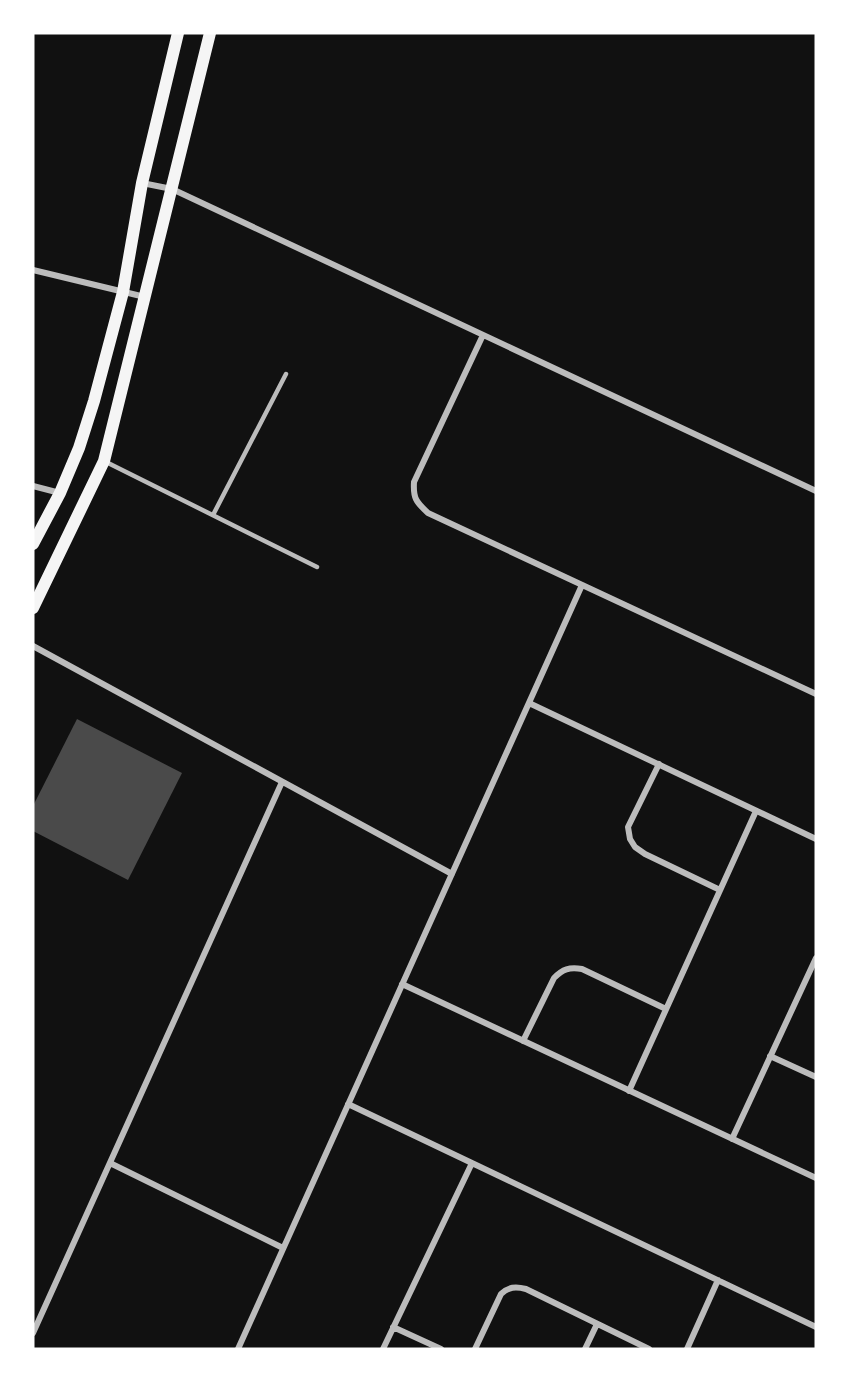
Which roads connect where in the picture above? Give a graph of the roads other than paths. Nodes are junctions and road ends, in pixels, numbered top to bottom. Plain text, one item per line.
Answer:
1 (178, 33) edge
2 (210, 33) edge
3 (142, 183) junction
4 (172, 189) junction
5 (33, 270) edge
6 (123, 292) junction
7 (145, 297) junction
8 (483, 335) junction
9 (286, 374) dead end
10 (104, 461) junction
11 (33, 486) edge
12 (816, 491) edge
13 (60, 493) junction
14 (213, 514) junction
15 (33, 544) edge
16 (317, 567) dead end
17 (582, 585) junction
18 (33, 608) edge
19 (33, 646) edge
20 (816, 694) edge
21 (529, 703) junction
22 (659, 764) junction
23 (282, 782) junction
24 (756, 811) junction
25 (816, 839) edge
26 (452, 874) junction
27 (720, 890) junction
28 (816, 958) edge
29 (402, 984) junction
30 (666, 1009) junction
31 (523, 1041) junction
32 (770, 1056) junction
33 (816, 1077) edge
34 (629, 1091) junction
35 (348, 1104) junction
36 (732, 1139) junction
37 (110, 1163) junction
38 (472, 1163) junction
39 (816, 1178) edge
40 (283, 1248) junction
41 (718, 1280) junction
42 (597, 1324) junction
43 (816, 1326) edge
44 (393, 1328) junction
45 (33, 1332) edge
46 (238, 1349) edge
47 (383, 1349) edge
48 (441, 1349) edge
49 (475, 1349) edge
50 (585, 1349) edge
51 (649, 1349) edge
52 (687, 1349) edge

1 - 3 main road
2 - 4 main road
3 - 4 street
3 - 6 main road
4 - 7 main road
4 - 8 street
5 - 6 street
6 - 7 street
6 - 13 main road
7 - 10 main road
8 - 12 street
8 - 17 street
9 - 14 lane
10 - 14 lane
10 - 18 main road
11 - 13 street
13 - 15 main road
14 - 16 lane
17 - 20 street
17 - 21 street
19 - 23 street
21 - 22 street
21 - 26 street
22 - 24 street
22 - 27 street
23 - 26 street
23 - 37 street
24 - 25 street
24 - 27 street
26 - 29 street
27 - 30 street
28 - 32 street
29 - 31 street
29 - 35 street
30 - 31 street
30 - 34 street
31 - 34 street
32 - 33 street
32 - 36 street
34 - 36 street
35 - 38 street
35 - 40 street
36 - 39 street
37 - 40 street
37 - 45 street
38 - 41 street
38 - 44 street
40 - 46 street
41 - 43 street
41 - 52 street
42 - 49 street
42 - 50 street
42 - 51 street
44 - 47 street
44 - 48 street

